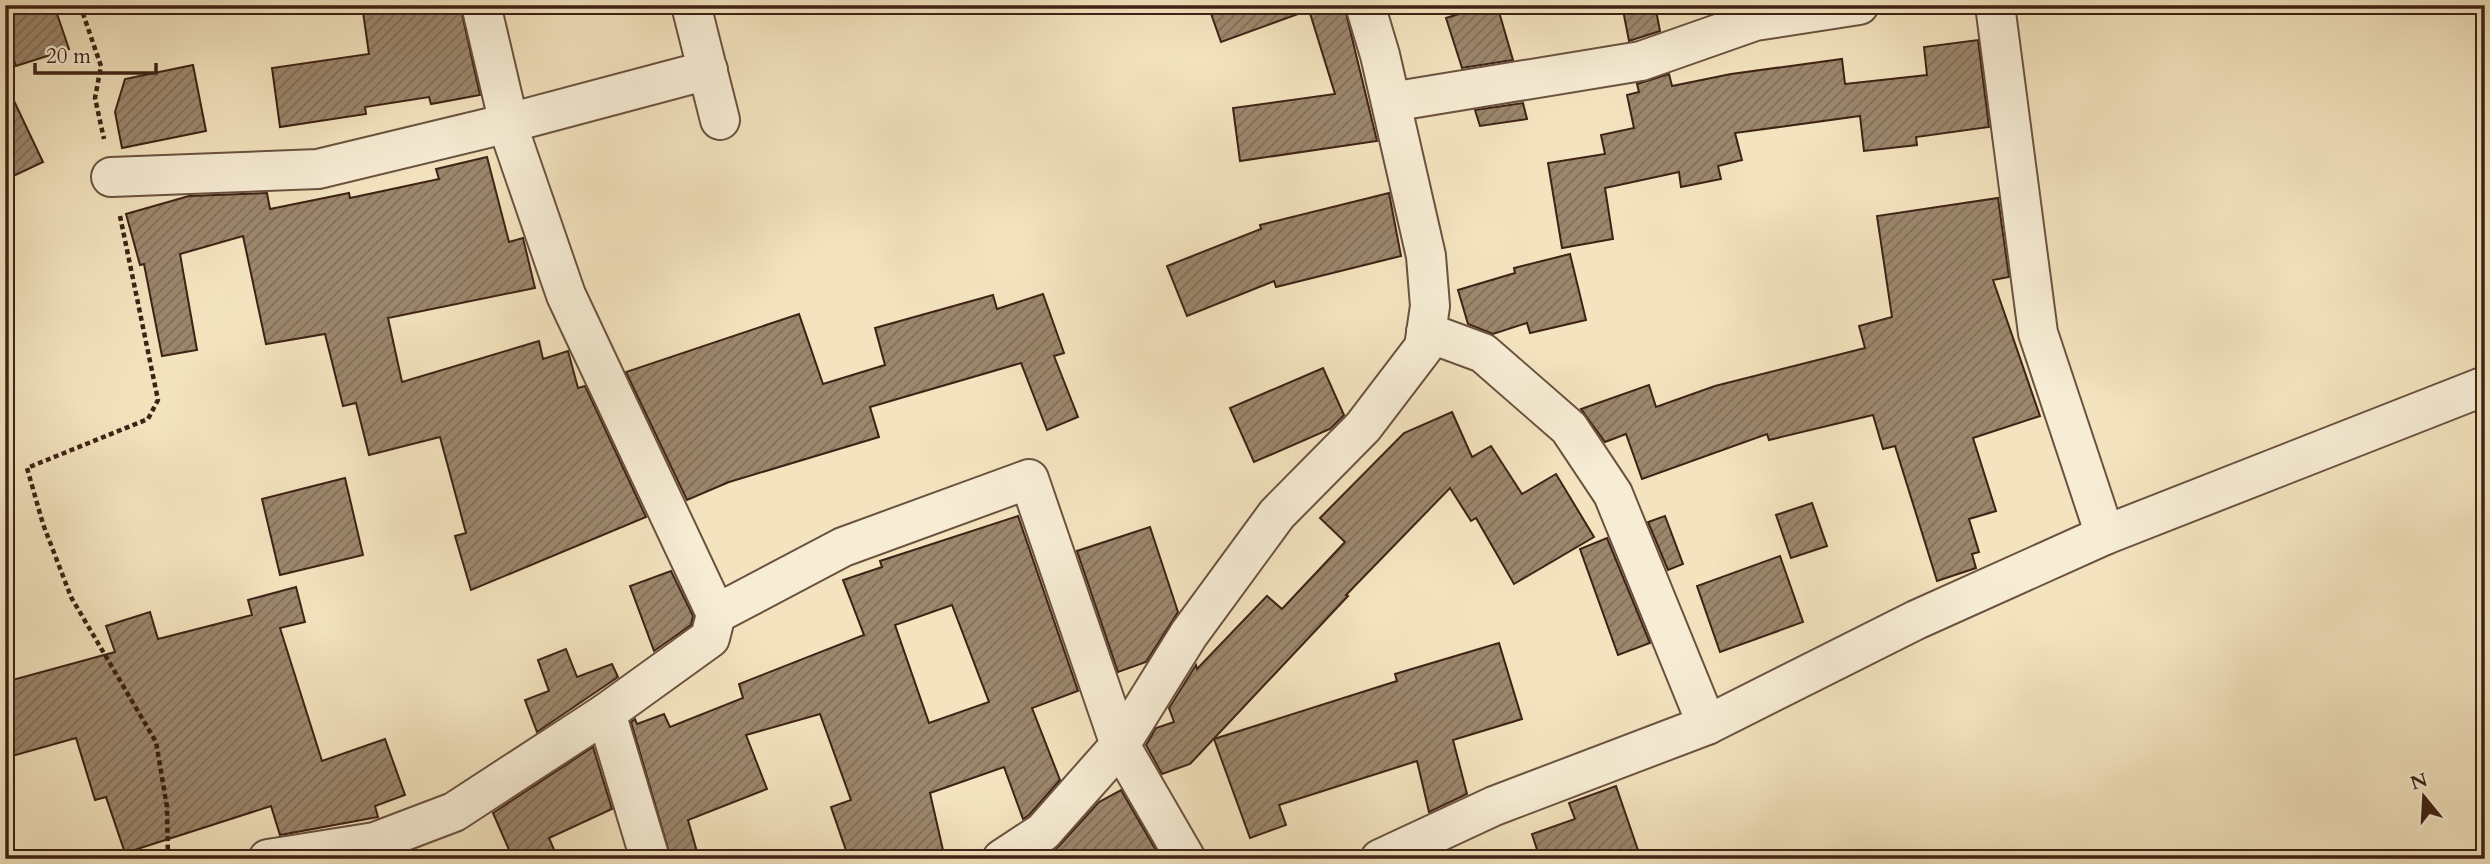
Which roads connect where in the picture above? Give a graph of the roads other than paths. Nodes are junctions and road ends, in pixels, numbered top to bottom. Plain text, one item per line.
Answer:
1 (481, 5) edge
2 (691, 5) edge
3 (1365, 5) edge
4 (1859, 5) edge
5 (1996, 5) edge
6 (708, 70) junction
7 (1391, 102) junction
8 (720, 120) dead end
9 (509, 124) junction
10 (111, 177) road end
11 (1426, 332) junction
12 (2485, 386) edge
13 (2105, 535) junction
14 (716, 614) junction
15 (606, 713) junction
16 (1707, 725) junction
17 (1120, 746) junction
18 (268, 859) edge
19 (650, 859) edge
20 (1002, 859) edge
21 (1186, 859) edge
22 (1380, 859) edge

1 - 9 street
2 - 6 street
3 - 7 street
4 - 7 street
5 - 13 street
6 - 8 street
6 - 9 street
7 - 11 street
9 - 10 street
9 - 14 street
11 - 16 street
11 - 17 street
12 - 13 street
13 - 16 street
14 - 15 street
14 - 17 street
15 - 18 street
15 - 19 street
16 - 22 street
17 - 20 street
17 - 21 street

